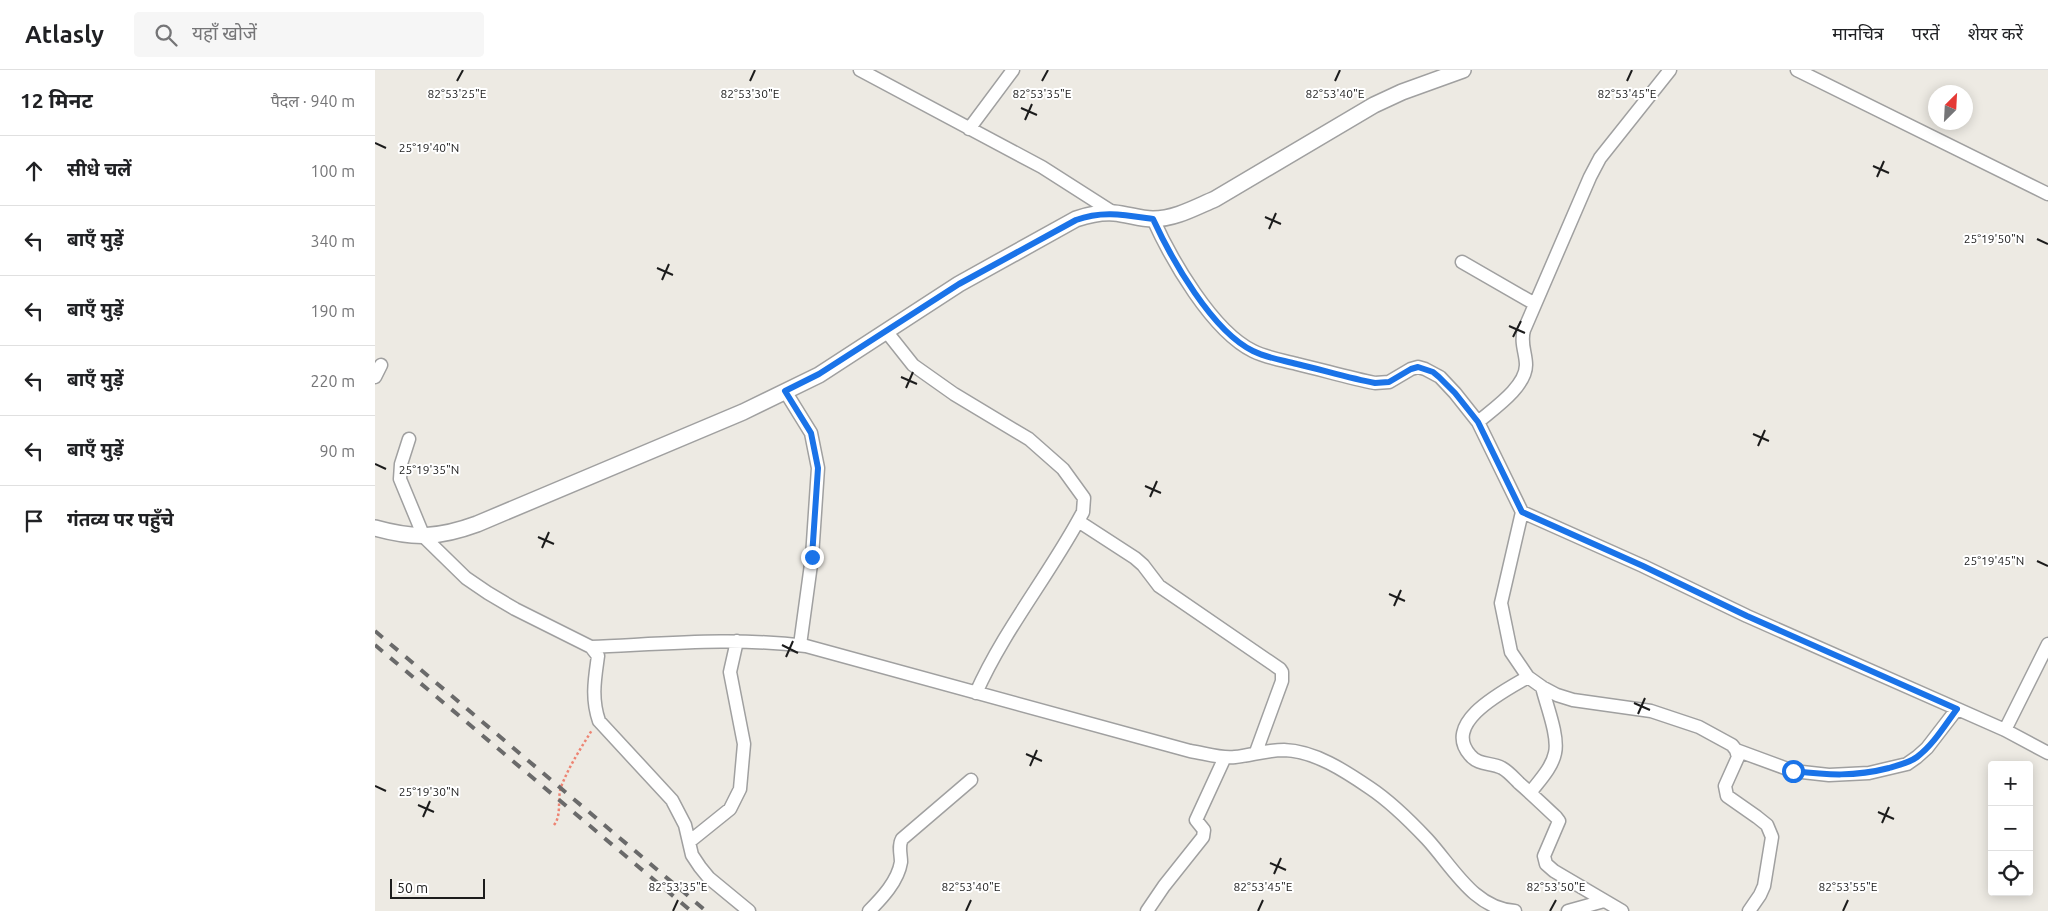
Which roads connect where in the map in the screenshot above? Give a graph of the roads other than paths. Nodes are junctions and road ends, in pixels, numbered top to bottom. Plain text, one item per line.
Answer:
1 (859, 70) edge
2 (1013, 70) edge
3 (1463, 70) edge
4 (1670, 70) edge
5 (1797, 70) edge
6 (969, 129) junction
7 (2048, 194) edge
8 (1114, 213) junction
9 (1153, 219) junction
10 (1462, 262) dead end
11 (1535, 304) junction
12 (886, 332) junction
13 (381, 365) dead end
14 (375, 377) edge
15 (785, 391) junction
16 (1478, 422) junction
17 (409, 439) dead end
18 (1522, 512) junction
19 (1078, 521) junction
20 (375, 528) edge
21 (424, 537) junction
22 (737, 641) junction
23 (2048, 644) edge
24 (800, 645) junction
25 (591, 647) junction
26 (1528, 677) junction
27 (1541, 687) junction
28 (976, 693) junction
29 (1957, 709) junction
30 (2005, 730) junction
31 (1736, 750) junction
32 (1256, 752) junction
33 (2048, 753) edge
34 (1225, 757) junction
35 (971, 780) dead end
36 (1530, 793) junction
37 (689, 842) junction
38 (1604, 901) junction
39 (749, 911) edge
40 (869, 911) edge
41 (1147, 911) edge
42 (1515, 911) edge
43 (1568, 911) edge
44 (1622, 911) edge
45 (1749, 911) edge

1 - 6 street
2 - 6 street
3 - 9 street
4 - 11 street
5 - 7 street
6 - 8 street
8 - 9 street
8 - 12 street
9 - 16 street
10 - 11 street
11 - 16 street
12 - 15 street
12 - 19 street
13 - 14 street
15 - 21 street
15 - 24 street
16 - 18 street
17 - 21 street
18 - 26 street
18 - 29 street
19 - 28 street
19 - 32 street
20 - 21 street
21 - 25 street
22 - 24 street
22 - 25 street
22 - 37 street
23 - 30 street
24 - 28 street
25 - 37 street
26 - 27 street
26 - 36 street
27 - 31 street
27 - 36 street
28 - 34 street
29 - 30 street
29 - 31 street
30 - 33 street
31 - 45 street
32 - 34 street
32 - 42 street
34 - 41 street
35 - 40 street
36 - 38 street
37 - 39 street
38 - 43 street
38 - 44 street

